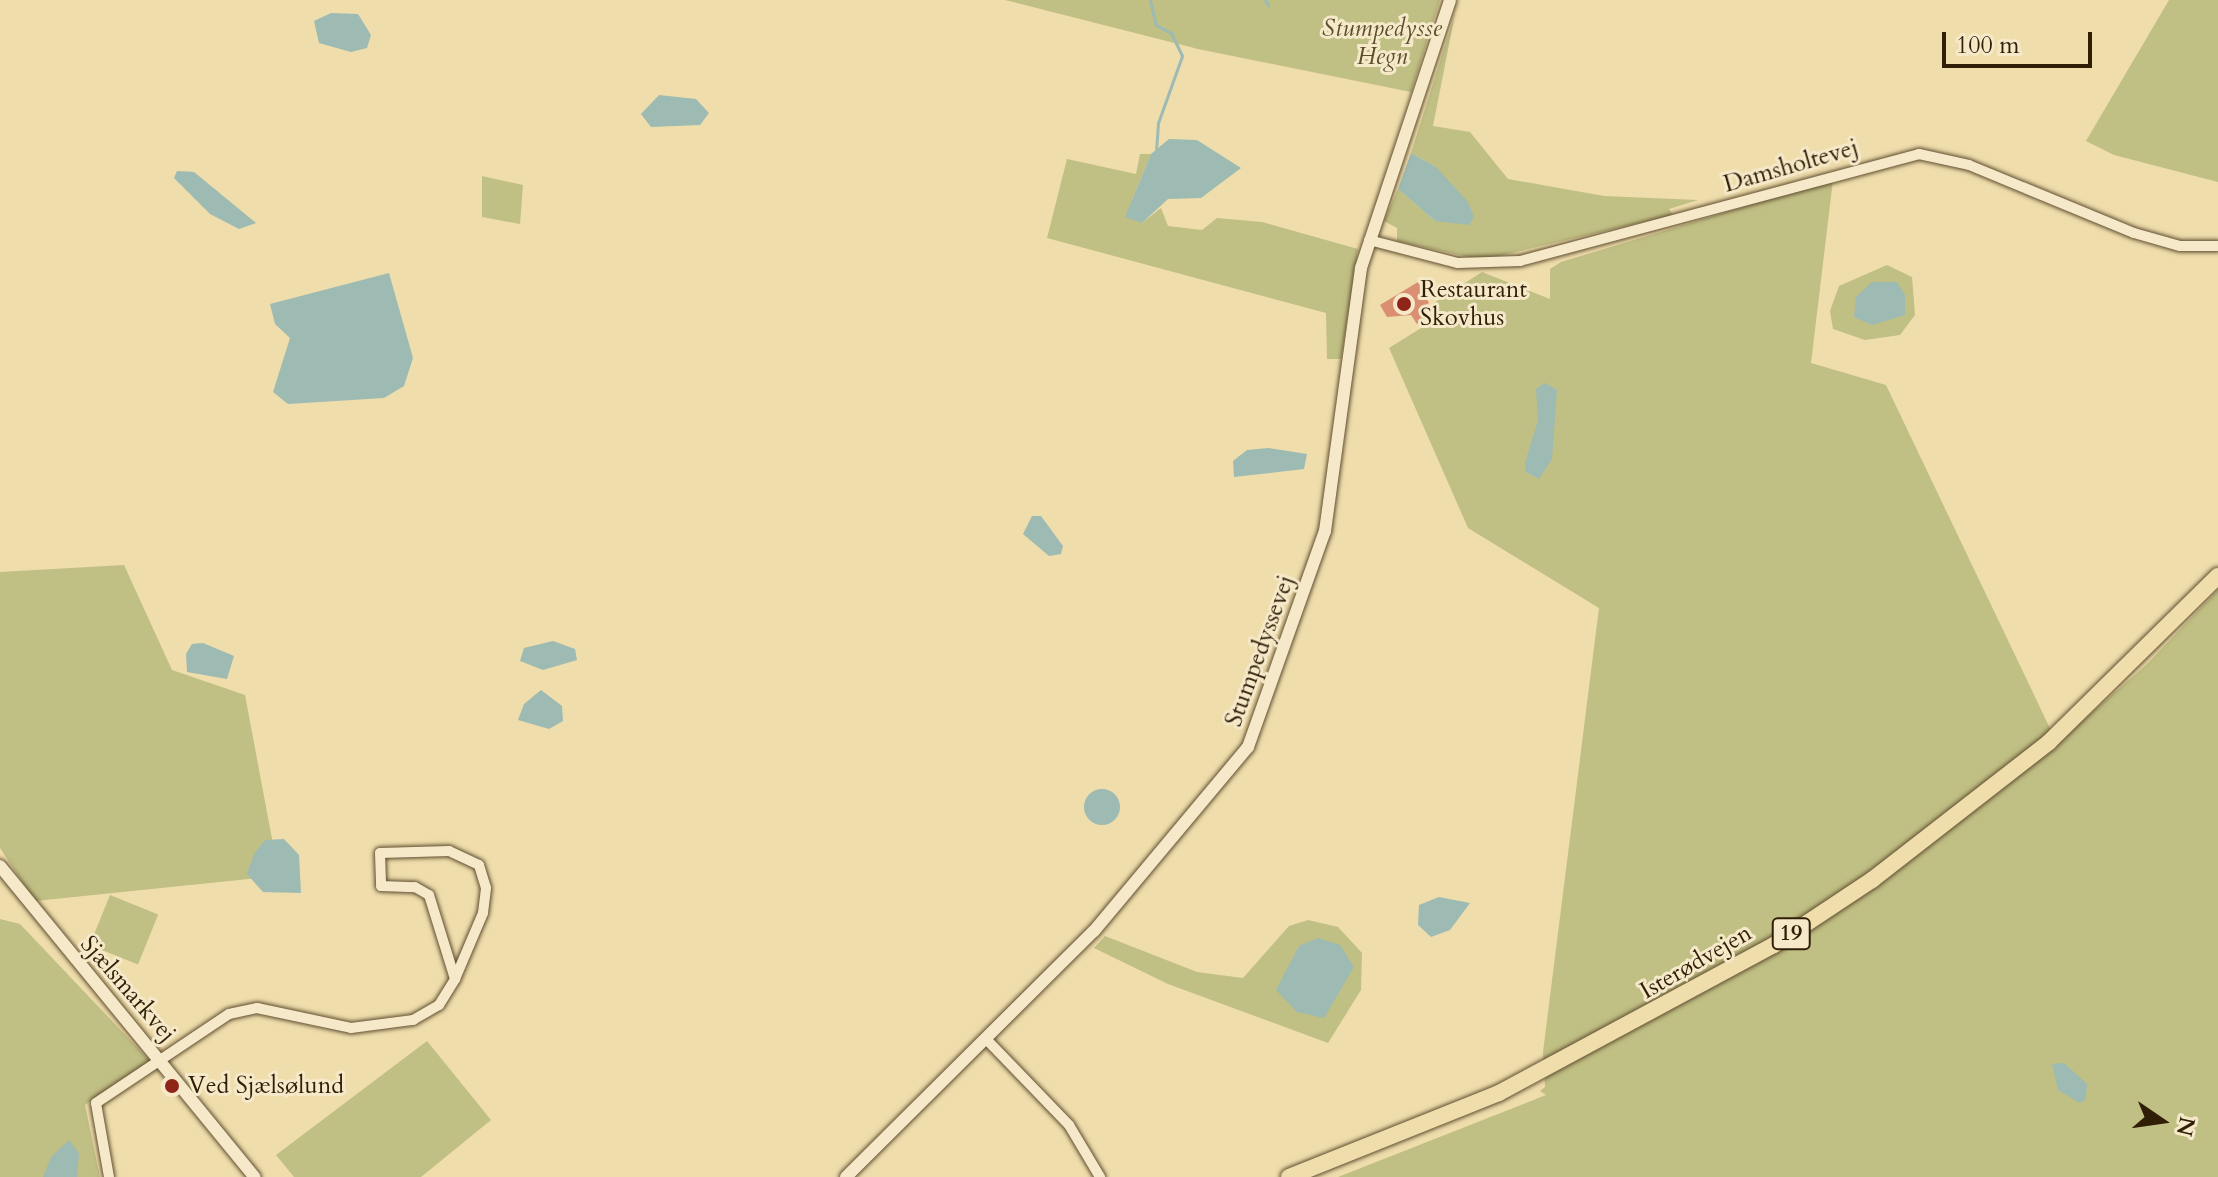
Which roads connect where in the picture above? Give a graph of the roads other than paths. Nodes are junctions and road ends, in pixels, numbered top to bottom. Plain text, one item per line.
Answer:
1 (1450, 0) edge
2 (1369, 240) junction
3 (2218, 246) edge
4 (2218, 576) edge
5 (0, 866) edge
6 (455, 979) junction
7 (988, 1041) junction
8 (160, 1060) junction
9 (109, 1177) edge
10 (255, 1177) edge
11 (846, 1177) edge
12 (1100, 1177) edge
13 (1289, 1177) edge

1 - 2 street, Stumpedyssevej
2 - 3 street, Damsholtevej
2 - 7 street, Stumpedyssevej
4 - 13 highway, Isterødvejen / 19
5 - 8 street, Sjælsmarkvej
6 - 6 street
6 - 8 street
7 - 11 street, Stumpedyssevej
7 - 12 street
8 - 9 street
8 - 10 street, Sjælsmarkvej

